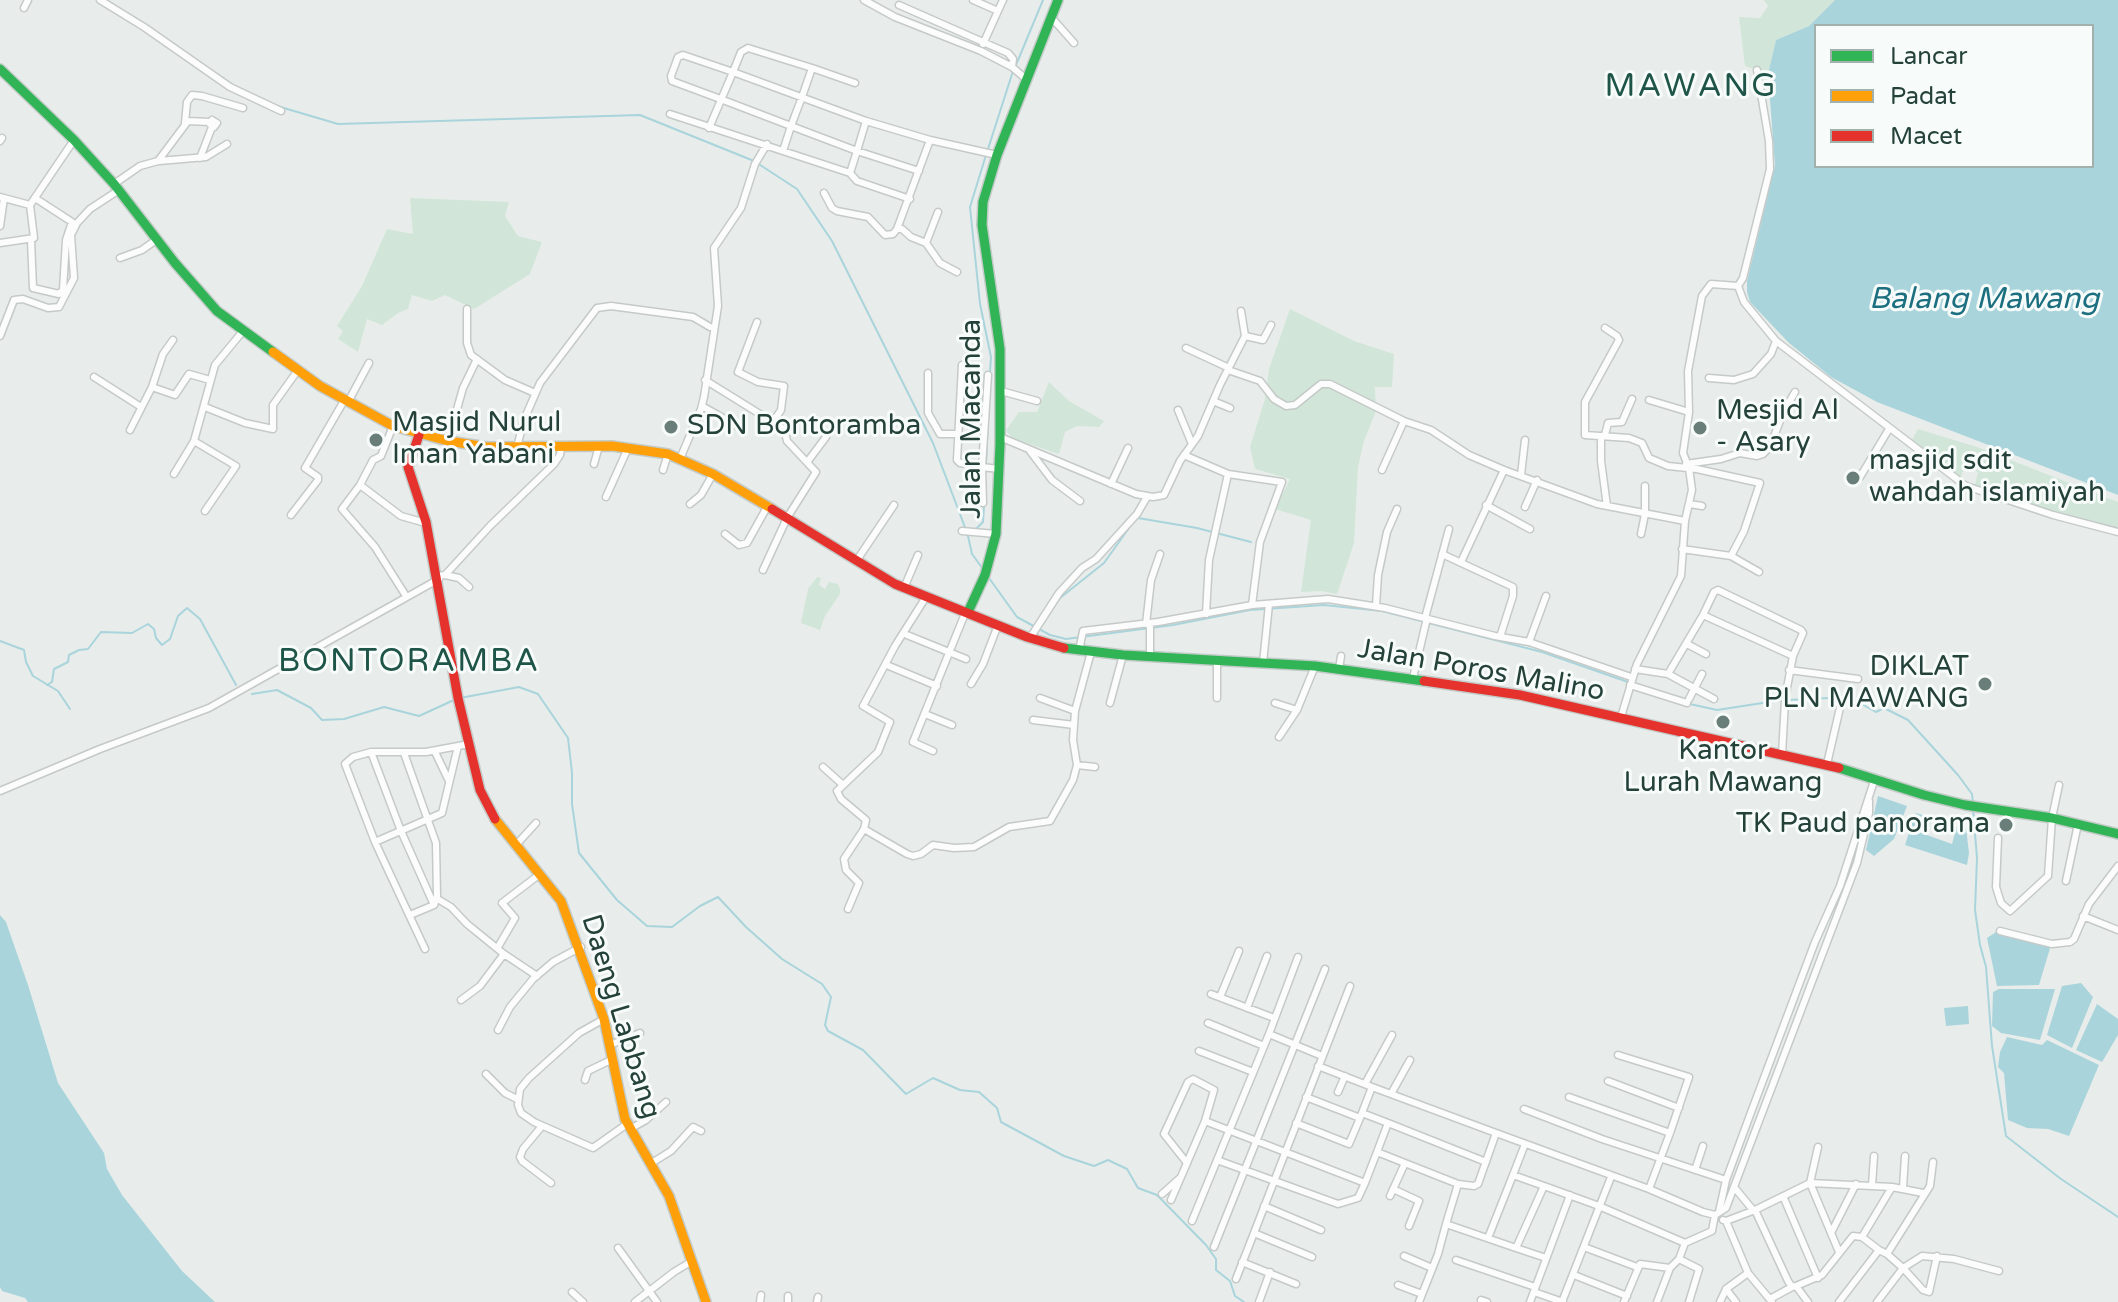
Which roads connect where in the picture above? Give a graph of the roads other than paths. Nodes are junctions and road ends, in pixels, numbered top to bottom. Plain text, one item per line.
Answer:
1 (28, 0) edge
2 (100, 0) edge
3 (864, 0) edge
4 (973, 0) edge
5 (1003, 0) edge
6 (1058, 0) edge
7 (900, 3) edge
8 (24, 8) dead end
9 (998, 11) junction
10 (895, 17) junction
11 (1051, 17) junction
12 (984, 42) junction
13 (1074, 43) dead end
14 (981, 51) junction
15 (812, 68) junction
16 (0, 69) edge
17 (1757, 70) dead end
18 (733, 72) junction
19 (1020, 74) junction
20 (855, 83) dead end
21 (802, 97) junction
22 (723, 100) junction
23 (221, 102) junction
24 (243, 108) dead end
25 (281, 111) dead end
26 (670, 114) dead end
27 (866, 121) junction
28 (185, 123) junction
29 (212, 123) junction
30 (791, 126) junction
31 (709, 128) junction
32 (74, 140) junction
33 (930, 140) junction
34 (227, 144) dead end
35 (767, 144) junction
36 (783, 151) junction
37 (857, 151) junction
38 (992, 153) junction
39 (200, 158) junction
40 (158, 161) junction
41 (919, 171) junction
42 (850, 173) junction
43 (116, 187) junction
44 (824, 193) dead end
45 (2, 198) edge
46 (910, 199) junction
47 (32, 201) junction
48 (938, 212) dead end
49 (0, 226) edge
50 (897, 229) junction
51 (31, 240) junction
52 (156, 240) junction
53 (0, 243) edge
54 (926, 243) junction
55 (120, 258) dead end
56 (957, 272) dead end
57 (1738, 286) junction
58 (467, 309) dead end
59 (1241, 311) dead end
60 (757, 322) dead end
61 (1271, 325) dead end
62 (710, 327) dead end
63 (1605, 328) dead end
64 (243, 331) junction
65 (0, 336) edge
66 (1245, 336) junction
67 (173, 340) dead end
68 (1776, 341) junction
69 (1186, 348) dead end
70 (477, 359) junction
71 (369, 363) dead end
72 (962, 365) dead end
73 (1228, 369) junction
74 (298, 370) junction
75 (928, 373) dead end
76 (988, 375) dead end
77 (94, 377) dead end
78 (1709, 378) dead end
79 (210, 380) junction
80 (705, 380) junction
81 (152, 387) junction
82 (1001, 391) junction
83 (1795, 392) dead end
84 (535, 393) junction
85 (1632, 399) dead end
86 (1649, 400) dead end
87 (346, 401) junction
88 (1037, 401) dead end
89 (1213, 401) junction
90 (702, 406) junction
91 (141, 407) junction
92 (205, 407) junction
93 (1230, 408) dead end
94 (1178, 410) dead end
95 (1689, 412) junction
96 (1404, 421) junction
97 (773, 422) junction
98 (393, 426) junction
99 (742, 429) dead end
100 (1889, 429) junction
101 (130, 430) dead end
102 (957, 434) junction
103 (419, 435) junction
104 (1603, 436) junction
105 (826, 437) dead end
106 (1000, 437) junction
107 (1525, 440) dead end
108 (194, 441) junction
109 (448, 441) junction
110 (1192, 444) junction
111 (599, 446) junction
112 (517, 447) junction
113 (561, 447) junction
114 (628, 448) junction
115 (1128, 448) dead end
116 (1030, 451) junction
117 (668, 454) junction
118 (1184, 455) junction
119 (680, 459) junction
120 (808, 461) junction
121 (594, 464) dead end
122 (1688, 466) junction
123 (982, 467) junction
124 (999, 469) junction
125 (663, 470) dead end
126 (1382, 470) dead end
127 (1504, 470) junction
128 (174, 474) dead end
129 (713, 474) junction
130 (1228, 474) junction
131 (1521, 475) junction
132 (1860, 477) dead end
133 (1537, 480) junction
134 (1111, 484) junction
135 (360, 485) junction
136 (1645, 486) dead end
137 (606, 497) dead end
138 (1147, 497) junction
139 (1080, 501) dead end
140 (983, 503) dead end
141 (690, 504) dead end
142 (1690, 504) junction
143 (894, 505) dead end
144 (1486, 505) junction
145 (1607, 506) junction
146 (1702, 506) dead end
147 (767, 507) junction
148 (1525, 507) dead end
149 (1397, 509) dead end
150 (205, 511) dead end
151 (1645, 514) junction
152 (291, 515) dead end
153 (787, 518) junction
154 (1685, 521) junction
155 (422, 522) junction
156 (1449, 529) dead end
157 (1530, 529) dead end
158 (963, 531) dead end
159 (2118, 532) edge
160 (725, 534) dead end
161 (996, 534) junction
162 (1641, 534) dead end
163 (1682, 549) junction
164 (1160, 554) dead end
165 (1442, 554) junction
166 (918, 555) dead end
167 (1731, 556) junction
168 (857, 560) junction
169 (1461, 562) junction
170 (763, 570) dead end
171 (1759, 572) dead end
172 (441, 576) junction
173 (469, 587) dead end
174 (904, 588) junction
175 (406, 596) junction
176 (1546, 596) dead end
177 (926, 597) junction
178 (1252, 605) junction
179 (1376, 606) junction
180 (1269, 609) junction
181 (967, 612) junction
182 (1206, 614) junction
183 (1703, 615) junction
184 (1426, 618) junction
185 (1148, 624) junction
186 (998, 625) junction
187 (1034, 632) junction
188 (907, 635) dead end
189 (1500, 637) junction
190 (1529, 642) junction
191 (1687, 644) junction
192 (1081, 646) junction
193 (950, 652) junction
194 (1091, 652) junction
195 (1706, 654) dead end
196 (1123, 655) junction
197 (1341, 656) dead end
198 (1793, 656) junction
199 (1150, 657) junction
200 (966, 659) dead end
201 (1217, 660) junction
202 (1263, 663) junction
203 (889, 666) dead end
204 (1315, 666) junction
205 (1339, 669) junction
206 (1635, 669) junction
207 (1789, 670) junction
208 (1668, 674) junction
209 (1702, 674) dead end
210 (1413, 678) junction
211 (1858, 679) dead end
212 (1631, 682) junction
213 (971, 684) dead end
214 (937, 686) junction
215 (1694, 689) junction
216 (1040, 698) dead end
217 (1217, 698) dead end
218 (1714, 699) dead end
219 (1842, 699) dead end
220 (1110, 703) dead end
221 (1275, 703) dead end
222 (1297, 710) junction
223 (1075, 711) junction
224 (925, 714) junction
225 (1621, 717) junction
226 (1033, 720) dead end
227 (952, 725) dead end
228 (1074, 725) junction
229 (1279, 737) dead end
230 (464, 745) junction
231 (933, 751) dead end
232 (371, 752) junction
233 (435, 752) junction
234 (404, 753) junction
235 (1782, 755) junction
236 (1827, 764) junction
237 (1077, 765) junction
238 (823, 767) dead end
239 (1095, 767) dead end
240 (1875, 778) junction
241 (449, 781) junction
242 (842, 784) junction
243 (2059, 785) dead end
244 (0, 791) edge
245 (1869, 801) junction
246 (2052, 818) junction
247 (430, 819) junction
248 (536, 823) dead end
249 (2078, 824) junction
250 (864, 829) junction
251 (2116, 830) edge
252 (401, 831) junction
253 (1998, 838) dead end
254 (375, 842) junction
255 (516, 845) junction
256 (2118, 866) edge
257 (540, 874) junction
258 (2066, 881) dead end
259 (435, 902) junction
260 (848, 909) dead end
261 (410, 915) junction
262 (2083, 916) junction
263 (2118, 930) edge
264 (2000, 931) dead end
265 (498, 947) junction
266 (581, 947) junction
267 (425, 949) dead end
268 (1239, 951) dead end
269 (504, 954) junction
270 (1267, 956) dead end
271 (1298, 957) dead end
272 (1325, 969) dead end
273 (537, 976) junction
274 (1350, 986) dead end
275 (1211, 994) dead end
276 (1220, 997) junction
277 (461, 1000) dead end
278 (1247, 1008) junction
279 (1274, 1018) junction
280 (604, 1019) junction
281 (1208, 1023) dead end
282 (498, 1030) dead end
283 (640, 1033) dead end
284 (1269, 1034) junction
285 (1392, 1035) dead end
286 (610, 1045) junction
287 (1295, 1045) junction
288 (1264, 1046) junction
289 (1199, 1051) dead end
290 (1618, 1055) dead end
291 (1322, 1056) junction
292 (613, 1059) junction
293 (1410, 1060) dead end
294 (1318, 1066) junction
295 (1253, 1072) junction
296 (486, 1074) dead end
297 (1345, 1076) junction
298 (585, 1080) dead end
299 (1608, 1081) dead end
300 (1369, 1086) junction
301 (1338, 1092) dead end
302 (1391, 1094) junction
303 (1306, 1097) junction
304 (1569, 1097) dead end
305 (517, 1099) junction
306 (666, 1102) dead end
307 (1679, 1108) junction
308 (1524, 1109) dead end
309 (1361, 1116) junction
310 (1205, 1121) junction
311 (1296, 1123) junction
312 (1388, 1123) junction
313 (542, 1126) junction
314 (629, 1127) junction
315 (1230, 1129) junction
316 (701, 1131) dead end
317 (1496, 1133) junction
318 (1670, 1133) junction
319 (1257, 1140) junction
320 (1525, 1144) junction
321 (1703, 1146) dead end
322 (1818, 1147) dead end
323 (1285, 1151) junction
324 (1377, 1152) junction
325 (1874, 1156) dead end
326 (1905, 1156) dead end
327 (1660, 1159) junction
328 (1217, 1160) junction
329 (1486, 1162) junction
330 (1933, 1162) dead end
331 (1187, 1163) junction
332 (1405, 1163) junction
333 (650, 1164) junction
334 (1245, 1168) junction
335 (1695, 1170) junction
336 (1513, 1175) junction
337 (1182, 1177) junction
338 (1611, 1177) junction
339 (1274, 1180) junction
340 (1726, 1180) junction
341 (551, 1183) dead end
342 (1365, 1183) junction
343 (1810, 1183) junction
344 (1458, 1184) junction
345 (1856, 1184) junction
346 (1544, 1186) junction
347 (1872, 1186) junction
348 (1734, 1187) junction
349 (1892, 1187) junction
350 (1903, 1188) junction
351 (1649, 1189) junction
352 (1923, 1193) junction
353 (1162, 1194) dead end
354 (1570, 1195) junction
355 (1783, 1196) junction
356 (1171, 1200) dead end
357 (1264, 1206) junction
358 (1599, 1206) junction
359 (1754, 1210) junction
360 (1717, 1216) junction
361 (1192, 1221) dead end
362 (1726, 1221) junction
363 (1446, 1224) junction
364 (1409, 1226) dead end
365 (1321, 1230) dead end
366 (1832, 1231) junction
367 (1254, 1233) junction
368 (1862, 1237) junction
369 (1488, 1238) junction
370 (1685, 1243) junction
371 (1214, 1247) dead end
372 (1584, 1247) junction
373 (618, 1248) dead end
374 (1516, 1248) junction
375 (1879, 1250) junction
376 (1839, 1252) junction
377 (1887, 1254) junction
378 (1404, 1256) dead end
379 (1937, 1256) junction
380 (1312, 1257) dead end
381 (1546, 1258) junction
382 (1679, 1259) junction
383 (1456, 1260) dead end
384 (692, 1261) junction
385 (1242, 1262) junction
386 (1637, 1267) junction
387 (1432, 1268) junction
388 (1670, 1268) junction
389 (1903, 1268) junction
390 (1999, 1271) dead end
391 (1270, 1272) junction
392 (1748, 1273) junction
393 (1574, 1275) junction
394 (1818, 1278) junction
395 (1236, 1279) dead end
396 (1296, 1284) dead end
397 (1398, 1285) dead end
398 (1794, 1286) junction
399 (1726, 1289) junction
400 (1535, 1290) junction
401 (648, 1291) junction
402 (572, 1292) dead end
403 (1421, 1298) edge
404 (1626, 1299) edge
405 (1771, 1300) edge
406 (583, 1302) edge
407 (635, 1302) edge
408 (657, 1302) edge
409 (706, 1302) edge
410 (1259, 1302) edge
411 (1530, 1302) edge
412 (1563, 1302) edge
413 (1657, 1302) edge
414 (1689, 1302) edge
415 (1720, 1302) edge
416 (1736, 1302) edge
417 (1808, 1302) edge
418 (1839, 1302) edge
419 (1877, 1302) edge

1 - 8 street
2 - 25 street
3 - 10 street
4 - 9 street
5 - 9 street
6 - 11 main road, Jalan Macanda
7 - 10 street
7 - 12 street
9 - 12 street
10 - 14 street
11 - 13 street
11 - 19 main road, Jalan Macanda
12 - 14 street
12 - 19 street
14 - 19 street
15 - 18 street
15 - 20 street
15 - 21 street
16 - 32 main road, Jalan Poros Malino
17 - 57 street
18 - 21 street
18 - 22 street
18 - 22 street
19 - 38 main road, Jalan Macanda
21 - 27 street
21 - 30 street
22 - 30 street
22 - 31 street
23 - 24 street
23 - 28 street
23 - 29 street
26 - 31 street
27 - 33 street
27 - 37 street
28 - 29 street
28 - 40 street
29 - 39 street
30 - 36 street
30 - 37 street
31 - 35 street
32 - 43 main road, Jalan Poros Malino
32 - 47 street
33 - 38 street
33 - 41 street
34 - 39 street
35 - 36 street
35 - 80 street
36 - 42 street
37 - 41 street
37 - 42 street
38 - 82 main road, Jalan Macanda
39 - 40 street
40 - 43 street
41 - 46 street
42 - 46 street
43 - 52 main road, Jalan Poros Malino
43 - 65 street
44 - 50 street
45 - 47 street
45 - 49 street
46 - 50 street
47 - 51 street
47 - 51 street
48 - 54 street
50 - 54 street
51 - 53 street
52 - 55 street
52 - 64 main road, Jalan Poros Malino
54 - 56 street
57 - 68 street
57 - 95 street
58 - 70 street
59 - 66 street
60 - 97 street
61 - 66 street
62 - 84 street
63 - 104 street
64 - 74 main road, Jalan Poros Malino
64 - 79 street
66 - 73 street
67 - 81 street
68 - 78 street
68 - 100 street
69 - 73 street
70 - 84 street
70 - 109 street
71 - 87 street
72 - 102 street
73 - 89 street
73 - 96 street
74 - 87 main road, Jalan Poros Malino
74 - 92 street
75 - 102 street
76 - 123 street
77 - 91 street
79 - 81 street
79 - 92 street
80 - 90 street
80 - 97 street
81 - 91 street
82 - 88 street
82 - 106 main road, Jalan Macanda
83 - 122 street
84 - 112 street
85 - 104 street
86 - 95 street
87 - 98 main road, Jalan Poros Malino
87 - 152 street
89 - 93 street
89 - 110 street
90 - 99 street
90 - 119 street
91 - 101 street
92 - 108 street
94 - 110 street
95 - 122 street
96 - 126 street
96 - 127 street
97 - 120 street
98 - 103 main road, Jalan Poros Malino
98 - 135 street
100 - 132 street
100 - 159 street
102 - 123 street
103 - 109 main road, Jalan Poros Malino
103 - 155 main road, Daeng Labbang
104 - 122 street
104 - 145 street
105 - 120 street
106 - 116 street
106 - 124 main road, Jalan Macanda
107 - 131 street
108 - 128 street
108 - 150 street
109 - 112 main road, Jalan Poros Malino
110 - 118 street
111 - 113 main road, Jalan Poros Malino
111 - 114 main road, Jalan Poros Malino
111 - 121 street
112 - 113 main road, Jalan Poros Malino
113 - 172 street
114 - 117 main road, Jalan Poros Malino
114 - 137 street
115 - 134 street
116 - 134 street
116 - 139 street
117 - 119 main road, Jalan Poros Malino
117 - 125 street
118 - 130 street
118 - 138 street
119 - 129 main road, Jalan Poros Malino
120 - 153 street
122 - 142 street
122 - 167 street
123 - 124 street
123 - 140 street
124 - 161 main road, Jalan Macanda
127 - 131 street
127 - 144 street
129 - 141 street
129 - 147 main road, Jalan Poros Malino
130 - 178 street
130 - 182 street
131 - 133 street
133 - 145 street
133 - 148 street
134 - 138 street
135 - 155 street
135 - 175 street
136 - 151 street
138 - 187 street
142 - 146 street
142 - 154 street
143 - 168 street
144 - 157 street
144 - 169 street
145 - 151 street
147 - 153 main road, Jalan Poros Malino
147 - 160 street
149 - 179 street
151 - 154 street
151 - 162 street
153 - 168 main road, Jalan Poros Malino
153 - 170 street
154 - 163 street
155 - 172 main road, Daeng Labbang
156 - 165 street
158 - 161 street
161 - 181 main road, Jalan Macanda
163 - 167 street
163 - 206 street
164 - 185 street
165 - 169 street
165 - 184 street
166 - 174 street
167 - 171 street
168 - 174 main road, Jalan Poros Malino
169 - 189 street
172 - 173 street
172 - 175 street
172 - 230 main road, Daeng Labbang
174 - 177 main road, Jalan Poros Malino
175 - 244 street
176 - 190 street
177 - 181 main road, Jalan Poros Malino
177 - 242 street
178 - 180 street
178 - 182 street
179 - 180 street
179 - 184 street
180 - 202 street
181 - 186 main road, Jalan Poros Malino
181 - 193 street
182 - 185 street
183 - 191 street
183 - 198 street
183 - 198 street
184 - 189 street
184 - 210 street
185 - 192 street
185 - 199 street
186 - 187 main road, Jalan Poros Malino
186 - 213 street
187 - 192 main road, Jalan Poros Malino
188 - 193 street
189 - 190 street
190 - 212 street
191 - 195 street
191 - 208 street
192 - 194 main road, Jalan Poros Malino
193 - 200 street
193 - 214 street
194 - 196 main road, Jalan Poros Malino
194 - 223 street
196 - 199 main road, Jalan Poros Malino
196 - 220 street
197 - 205 street
198 - 207 street
199 - 201 main road, Jalan Poros Malino
201 - 202 main road, Jalan Poros Malino
201 - 217 street
202 - 204 main road, Jalan Poros Malino
203 - 214 street
204 - 205 main road, Jalan Poros Malino
204 - 222 street
205 - 210 main road, Jalan Poros Malino
206 - 208 street
206 - 212 street
207 - 211 street
207 - 235 street
208 - 215 street
209 - 215 street
210 - 225 main road, Jalan Poros Malino
212 - 215 street
212 - 225 street
214 - 224 street
215 - 218 street
216 - 223 street
219 - 236 street
221 - 222 street
222 - 229 street
223 - 228 street
224 - 227 street
224 - 231 street
225 - 235 main road, Jalan Poros Malino
226 - 228 street
228 - 237 street
230 - 233 street
230 - 241 street
230 - 255 main road, Daeng Labbang
232 - 234 street
232 - 252 street
232 - 254 street
233 - 234 street
233 - 241 street
234 - 247 street
235 - 236 main road, Jalan Poros Malino
236 - 240 main road, Jalan Poros Malino
237 - 239 street
237 - 250 street
238 - 242 street
240 - 245 street
240 - 246 main road, Jalan Poros Malino
241 - 247 street
242 - 250 street
243 - 246 street
245 - 340 street
245 - 348 street
246 - 249 main road, Jalan Poros Malino
246 - 253 street
247 - 252 street
247 - 259 street
248 - 255 street
249 - 251 main road, Jalan Poros Malino
249 - 258 street
250 - 260 street
252 - 254 street
252 - 259 street
254 - 261 street
255 - 257 main road, Daeng Labbang
256 - 262 street
257 - 265 street
257 - 266 main road, Daeng Labbang
259 - 261 street
259 - 265 street
261 - 267 street
262 - 263 street
262 - 264 street
265 - 269 street
266 - 273 street
266 - 280 main road, Daeng Labbang
268 - 276 street
269 - 273 street
269 - 277 street
270 - 278 street
271 - 279 street
272 - 287 street
273 - 282 street
274 - 291 street
275 - 276 street
276 - 278 street
278 - 279 street
279 - 284 street
280 - 286 main road, Daeng Labbang
280 - 305 street
281 - 288 street
283 - 286 street
284 - 287 street
284 - 288 street
285 - 300 street
286 - 292 main road, Daeng Labbang
287 - 291 street
287 - 319 street
288 - 295 street
289 - 295 street
290 - 307 street
291 - 294 street
292 - 298 street
292 - 314 main road, Daeng Labbang
293 - 302 street
294 - 297 street
294 - 303 street
295 - 315 street
296 - 305 street
297 - 300 street
297 - 301 street
299 - 307 street
300 - 302 street
300 - 309 street
302 - 317 street
303 - 309 street
303 - 311 street
304 - 318 street
305 - 313 street
306 - 314 street
307 - 318 street
308 - 327 street
309 - 311 street
309 - 312 street
310 - 315 street
310 - 331 street
310 - 331 street
311 - 323 street
312 - 324 street
312 - 329 street
313 - 314 street
313 - 341 street
314 - 333 main road, Daeng Labbang
315 - 319 street
315 - 328 street
316 - 333 street
317 - 320 street
317 - 329 street
318 - 327 street
319 - 323 street
319 - 334 street
320 - 336 street
320 - 338 street
321 - 335 street
322 - 343 street
323 - 339 street
323 - 342 street
324 - 332 street
324 - 342 street
325 - 347 street
326 - 350 street
327 - 335 street
327 - 351 street
328 - 334 street
328 - 361 street
329 - 344 street
330 - 352 street
331 - 337 street
332 - 344 street
332 - 364 street
333 - 384 main road, Daeng Labbang
334 - 339 street
334 - 371 street
335 - 340 street
336 - 346 street
336 - 369 street
337 - 353 street
337 - 356 street
338 - 351 street
338 - 358 street
339 - 342 street
339 - 357 street
340 - 360 street
343 - 345 street
343 - 355 street
343 - 366 street
344 - 363 street
345 - 347 street
345 - 366 street
346 - 354 street
346 - 374 street
347 - 349 street
348 - 359 street
348 - 360 street
349 - 350 street
349 - 368 street
350 - 352 street
351 - 360 street
352 - 377 street
354 - 358 street
354 - 381 street
355 - 359 street
355 - 394 street
357 - 365 street
357 - 367 street
358 - 370 street
358 - 372 street
359 - 362 street
359 - 398 street
360 - 362 street
360 - 370 street
362 - 392 street
363 - 369 street
363 - 387 street
366 - 376 street
367 - 380 street
367 - 385 street
368 - 375 street
368 - 376 street
369 - 374 street
370 - 382 street
372 - 386 street
372 - 393 street
373 - 401 street
374 - 381 street
375 - 377 street
375 - 418 street
376 - 394 street
377 - 389 street
378 - 387 street
379 - 389 street
379 - 389 street
379 - 390 street
381 - 400 street
382 - 388 street
382 - 414 street
383 - 400 street
384 - 401 street
384 - 409 main road, Daeng Labbang
385 - 391 street
385 - 395 street
386 - 388 street
386 - 404 street
387 - 403 street
388 - 413 street
389 - 419 street
391 - 396 street
391 - 410 street
392 - 399 street
392 - 405 street
393 - 404 street
393 - 412 street
394 - 398 street
397 - 403 street
398 - 405 street
398 - 417 street
399 - 415 street
399 - 416 street
400 - 411 street
400 - 412 street
401 - 407 street
401 - 408 street
402 - 406 street

